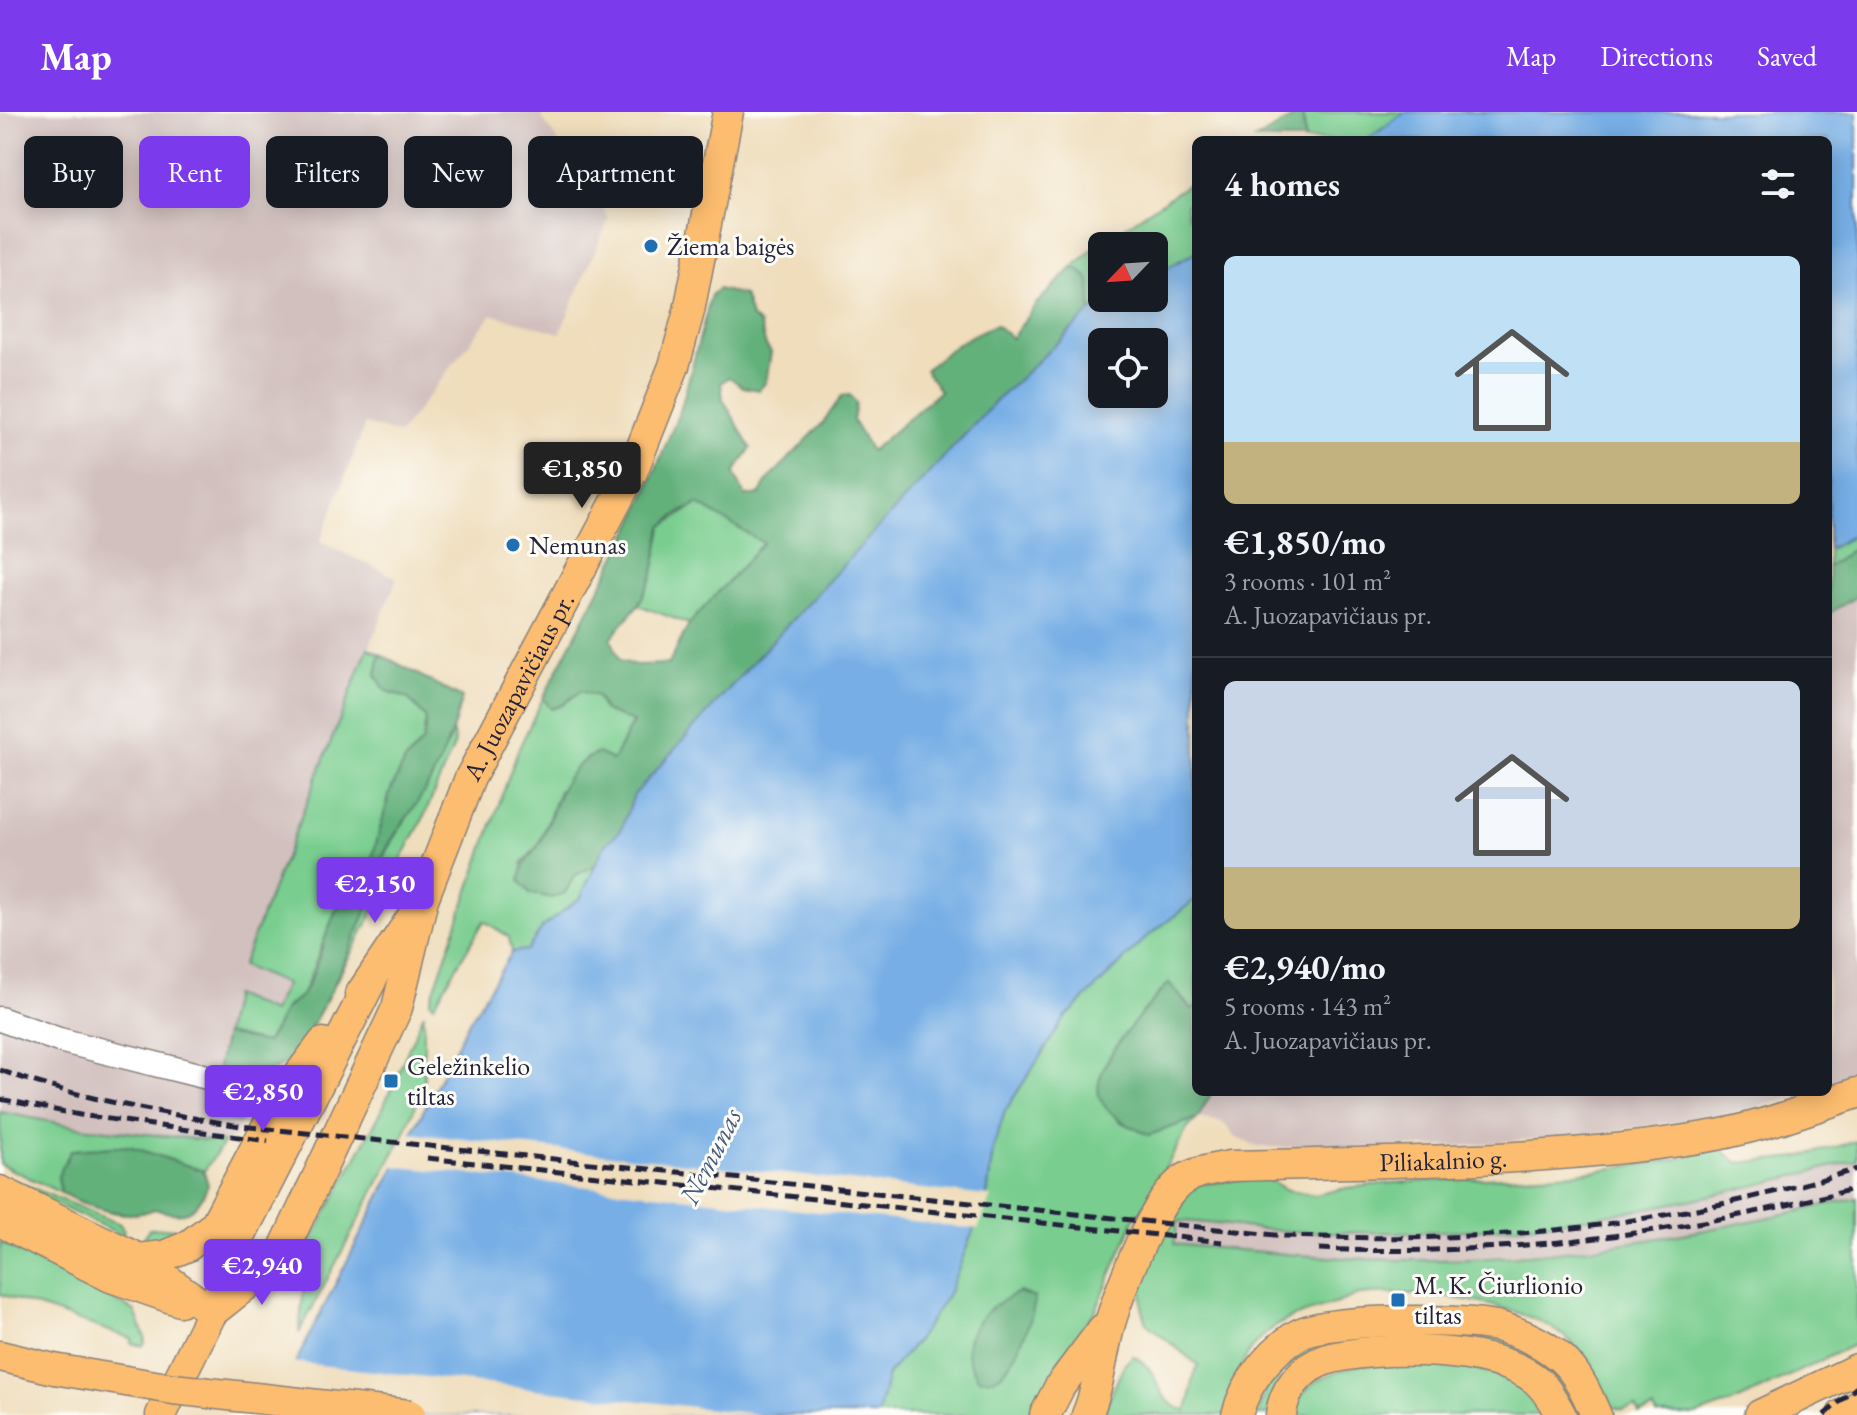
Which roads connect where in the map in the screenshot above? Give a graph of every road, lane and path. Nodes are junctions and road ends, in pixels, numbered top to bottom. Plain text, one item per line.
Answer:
1 (728, 112) edge
2 (423, 899) junction
3 (372, 979) junction
4 (0, 1019) edge
5 (1857, 1093) edge
6 (283, 1096) junction
7 (0, 1191) edge
8 (0, 1221) edge
9 (139, 1259) junction
10 (212, 1312) junction
11 (1112, 1318) junction
12 (0, 1356) edge
13 (1857, 1369) edge
14 (1857, 1407) edge
15 (161, 1415) edge
16 (410, 1415) edge
17 (1045, 1415) edge
18 (1087, 1415) edge
19 (1237, 1415) edge
20 (1281, 1415) edge
21 (1561, 1415) edge
22 (1596, 1415) edge
23 (1760, 1415) edge
24 (1842, 1415) edge

1 - 2 main road, A. Juozapavičiaus pr.
2 - 3 main road, A. Juozapavičiaus pr.
2 - 10 main road, A. Juozapavičiaus pr.
3 - 6 main road, A. Juozapavičiaus pr.
3 - 10 main road, A. Juozapavičiaus pr.
4 - 6 street
5 - 11 main road, Piliakalnio g.
6 - 9 main road, A. Juozapavičiaus pr.
7 - 9 main road
8 - 10 main road
9 - 10 main road
10 - 15 main road
11 - 17 main road
11 - 18 main road
12 - 16 main road, bridge
13 - 23 main road
14 - 24 main road
19 - 22 main road
20 - 21 main road

